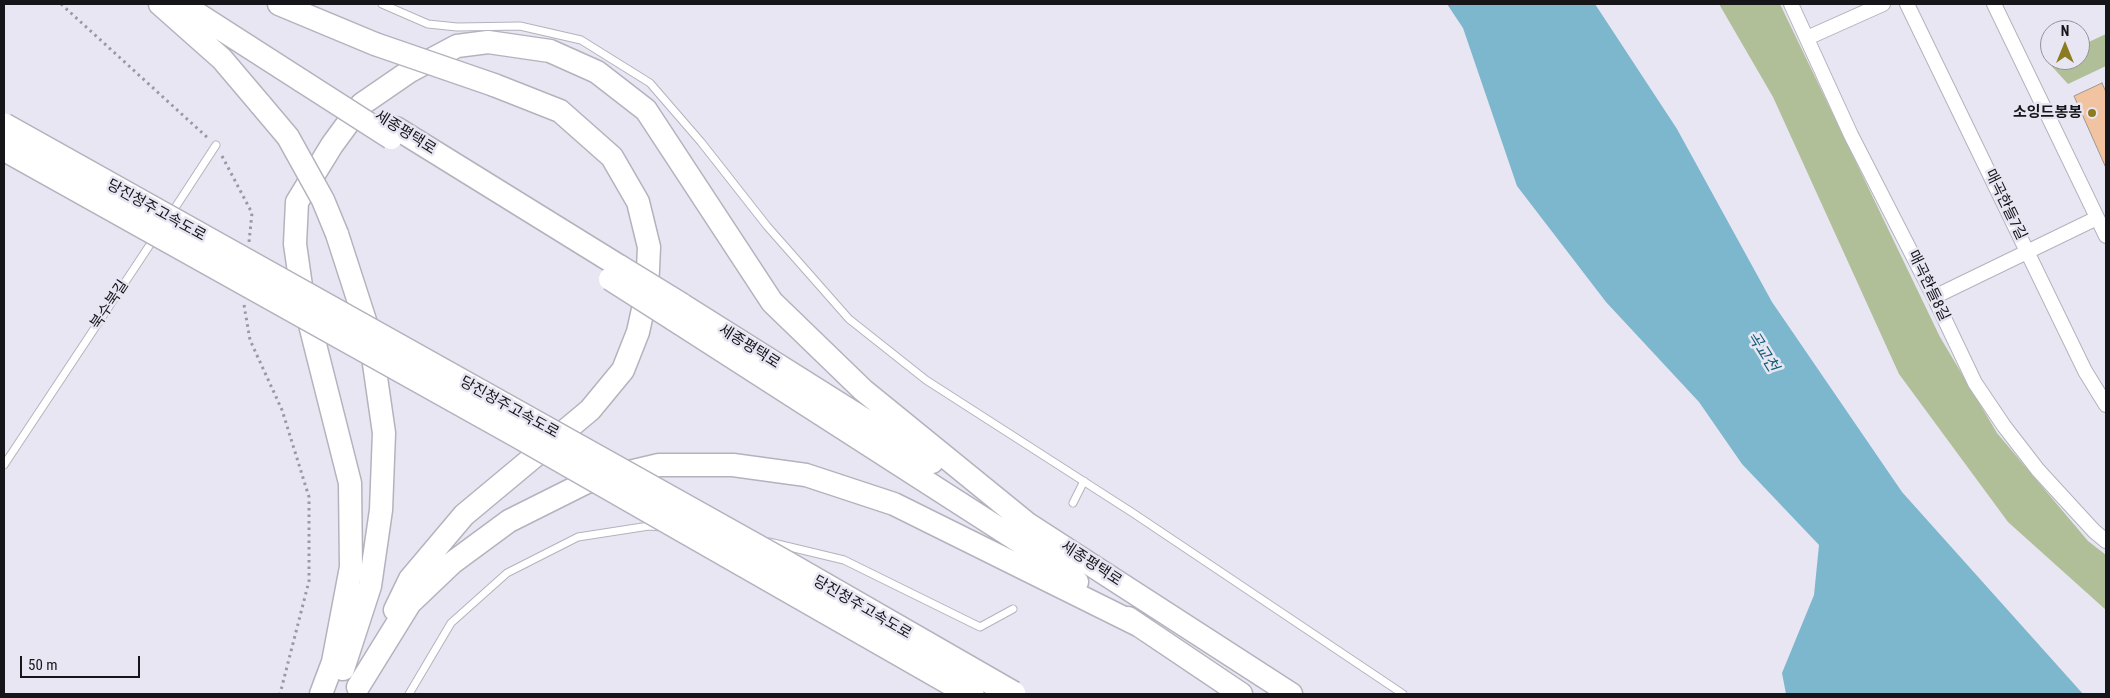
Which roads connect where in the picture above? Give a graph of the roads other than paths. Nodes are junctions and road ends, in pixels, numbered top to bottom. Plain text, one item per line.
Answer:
1 (160, 4) edge
2 (182, 4) edge
3 (204, 4) edge
4 (278, 4) edge
5 (382, 4) edge
6 (1790, 4) edge
7 (1883, 4) edge
8 (1907, 4) edge
9 (1994, 4) edge
10 (1807, 38) junction
11 (306, 77) junction
12 (4, 126) edge
13 (216, 145) road end
14 (4, 148) edge
15 (2097, 218) junction
16 (2106, 236) edge
17 (2028, 252) junction
18 (1934, 297) junction
19 (677, 312) junction
20 (2106, 405) edge
21 (4, 466) edge
22 (1084, 481) junction
23 (1072, 503) dead end
24 (1030, 525) junction
25 (705, 531) dead end
26 (715, 532) dead end
27 (2106, 539) edge
28 (1014, 608) dead end
29 (1140, 626) junction
30 (356, 691) edge
31 (321, 694) edge
32 (331, 694) edge
33 (409, 694) edge
34 (971, 694) edge
35 (1013, 694) edge
36 (1241, 694) edge
37 (1291, 694) edge
38 (1403, 694) edge

1 - 32 highway, bridge
2 - 11 highway, 세종평택로
3 - 11 highway, 세종평택로
4 - 30 highway, bridge
5 - 22 lane
6 - 10 street, 매곡한들8길
7 - 10 street
8 - 17 street, 매곡한들7길
9 - 15 street
10 - 18 street, 매곡한들8길
11 - 19 highway, 세종평택로, bridge
12 - 35 highway, 당진청주고속도로, bridge
13 - 21 lane, 북수북길
14 - 34 highway, 당진청주고속도로, bridge
15 - 16 street
15 - 17 street
17 - 18 street
17 - 20 street, 매곡한들7길
18 - 27 street, 매곡한들8길
19 - 24 highway, 세종평택로
19 - 29 highway, 세종평택로
22 - 23 lane
22 - 38 lane
24 - 31 highway
24 - 37 highway, 세종평택로
25 - 33 lane
26 - 28 lane
29 - 30 highway
29 - 36 highway, 세종평택로

